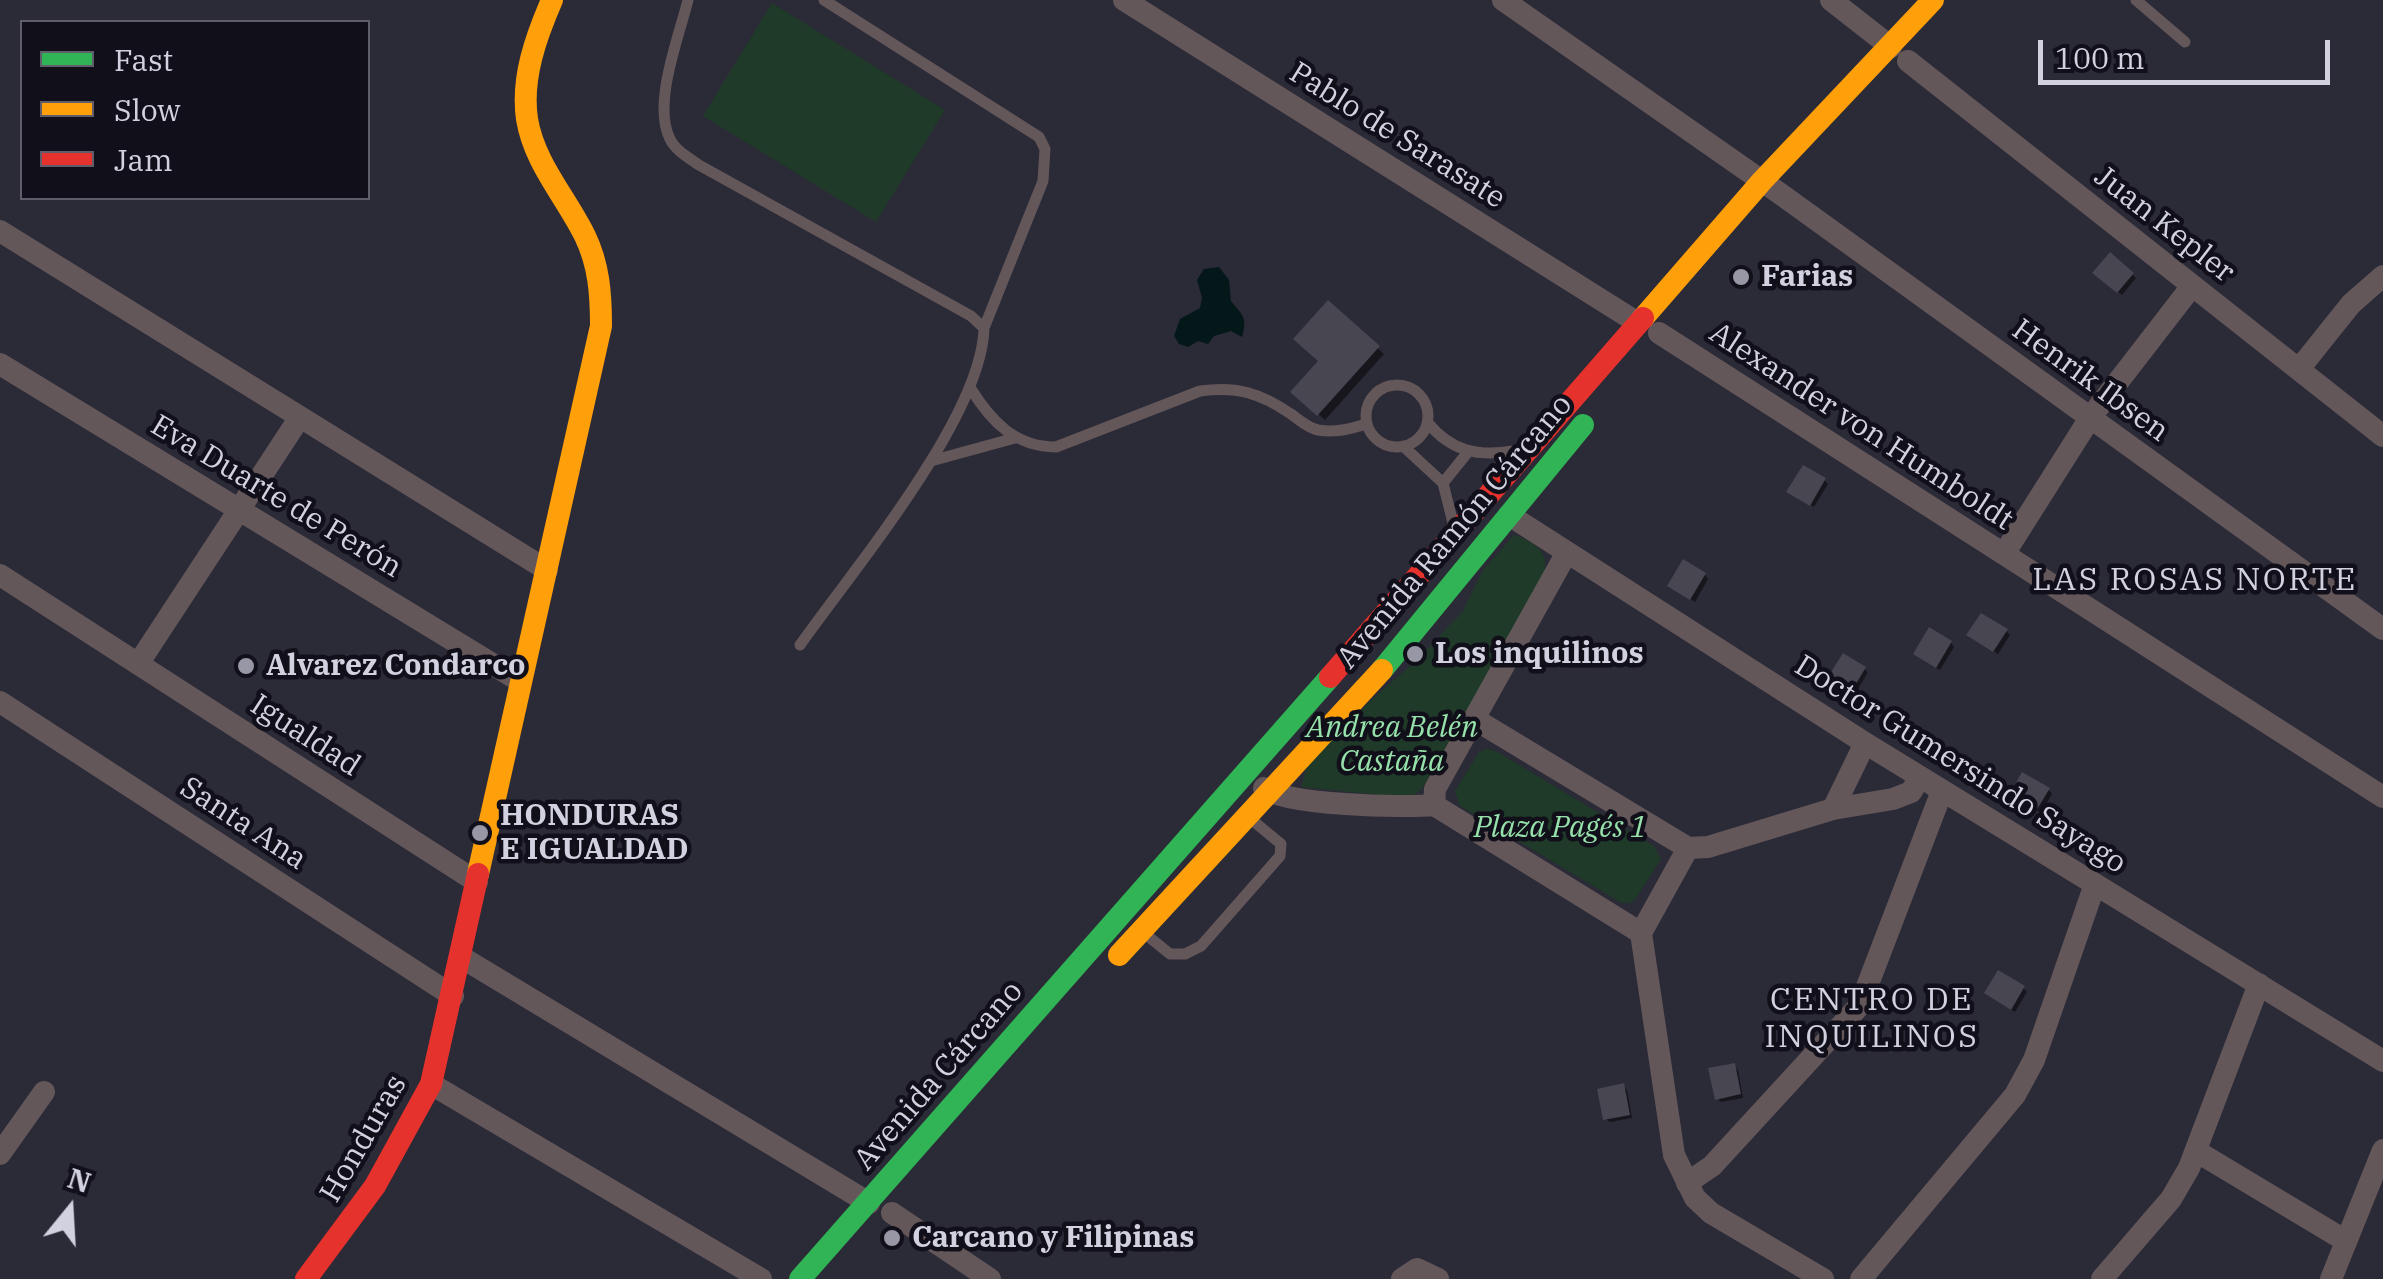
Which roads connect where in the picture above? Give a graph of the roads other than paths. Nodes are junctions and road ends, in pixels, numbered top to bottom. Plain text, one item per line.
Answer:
1 (552, 0) edge
2 (688, 0) edge
3 (824, 0) edge
4 (1124, 0) edge
5 (1503, 0) edge
6 (1831, 0) edge
7 (2136, 0) edge
8 (1942, 6) edge
9 (2185, 42) dead end
10 (1898, 61) junction
11 (1777, 192) junction
12 (0, 231) edge
13 (2383, 276) edge
14 (2192, 286) junction
15 (1696, 292) dead end
16 (984, 328) junction
17 (1649, 334) junction
18 (0, 364) edge
19 (2299, 369) junction
20 (970, 389) junction
21 (1603, 401) dead end
22 (300, 418) junction
23 (2090, 418) junction
24 (1428, 422) junction
25 (1366, 424) junction
26 (2383, 436) edge
27 (1015, 438) junction
28 (1404, 446) junction
29 (1532, 446) junction
30 (1468, 452) junction
31 (931, 461) junction
32 (1443, 483) junction
33 (240, 510) junction
34 (1509, 515) junction
35 (1456, 534) junction
36 (1566, 554) junction
37 (2004, 554) junction
38 (547, 570) junction
39 (0, 575) edge
40 (1373, 629) junction
41 (2383, 629) edge
42 (800, 645) dead end
43 (138, 664) junction
44 (520, 682) junction
45 (0, 702) edge
46 (1476, 720) junction
47 (1865, 743) junction
48 (1246, 771) junction
49 (1920, 778) junction
50 (2379, 788) edge
51 (1942, 791) junction
52 (1270, 793) junction
53 (1434, 805) junction
54 (1832, 809) junction
55 (1248, 818) junction
56 (1688, 848) junction
57 (477, 882) junction
58 (2095, 884) junction
59 (1122, 912) joint
60 (1142, 930) junction
61 (1641, 932) junction
62 (460, 958) junction
63 (1106, 969) dead end
64 (2259, 984) junction
65 (453, 996) junction
66 (2383, 1061) edge
67 (431, 1084) junction
68 (44, 1092) dead end
69 (2383, 1150) edge
70 (2196, 1151) junction
71 (0, 1154) edge
72 (1687, 1183) junction
73 (869, 1202) junction
74 (892, 1212) dead end
75 (2346, 1241) junction
76 (306, 1279) edge
77 (761, 1279) edge
78 (800, 1279) edge
79 (990, 1279) edge
80 (1824, 1279) edge
81 (1862, 1279) edge
82 (2102, 1279) edge
83 (2331, 1279) edge

1 - 38 main road, Honduras
2 - 16 lane
3 - 16 lane
4 - 17 street, Pablo de Sarasate
5 - 11 street, Henrik Ibsen
6 - 10 street, Juan Kepler
7 - 9 lane
8 - 10 main road
10 - 11 main road, Avenida Ramón Cárcano
10 - 14 street, Juan Kepler
11 - 17 main road, Avenida Ramón Cárcano
11 - 23 street, Henrik Ibsen
12 - 22 street
13 - 19 street
14 - 19 street, Juan Kepler
14 - 23 street
15 - 17 main road, Avenida Ramón Cárcano
16 - 20 lane
17 - 29 main road, Avenida Ramón Cárcano
17 - 37 street, Alexander von Humboldt
18 - 33 street, Eva Duarte de Perón
19 - 26 street, Juan Kepler
20 - 27 lane
20 - 31 lane
21 - 34 main road, Avenida Ramón Cárcano
22 - 33 street
22 - 38 street
23 - 37 street
23 - 41 street, Henrik Ibsen
24 - 25 lane
24 - 28 lane
24 - 30 lane
25 - 27 lane
25 - 28 lane
27 - 31 lane
28 - 32 lane
29 - 30 lane
29 - 35 main road, Avenida Ramón Cárcano
30 - 32 lane
31 - 42 lane
32 - 35 lane
33 - 43 street
33 - 44 street, Eva Duarte de Perón
34 - 36 street, Doctor Gumersindo Sayago
34 - 52 main road, Avenida Ramón Cárcano
35 - 40 main road, Avenida Ramón Cárcano
36 - 46 street
36 - 47 street, Doctor Gumersindo Sayago
37 - 50 street, Alexander von Humboldt
38 - 44 main road, Honduras
39 - 43 street, Igualdad
40 - 48 main road, Avenida Ramón Cárcano
40 - 52 main road
43 - 57 street, Igualdad
44 - 57 main road, Honduras
45 - 65 street, Santa Ana
46 - 53 street
46 - 56 street
47 - 49 street, Doctor Gumersindo Sayago
47 - 54 street
48 - 52 street
48 - 59 main road, Avenida Ramón Cárcano
49 - 51 street, Doctor Gumersindo Sayago
49 - 54 street
51 - 58 street, Doctor Gumersindo Sayago
51 - 72 street
52 - 53 street
52 - 55 main road, Avenida Ramón Cárcano
53 - 61 street
54 - 56 street
55 - 60 main road, Avenida Ramón Cárcano
55 - 60 lane
56 - 61 street
57 - 62 main road, Honduras
58 - 64 street, Doctor Gumersindo Sayago
58 - 81 street
59 - 73 main road, Avenida Cárcano
60 - 63 main road, Avenida Ramón Cárcano
61 - 72 street
62 - 65 main road, Honduras
62 - 73 street
64 - 66 street, Doctor Gumersindo Sayago
64 - 70 street
65 - 67 main road, Honduras
67 - 76 main road, Honduras
67 - 77 street
68 - 71 street
69 - 75 street
70 - 75 street
70 - 82 street
72 - 80 street
73 - 78 main road, Avenida Cárcano
74 - 79 street
75 - 83 street

